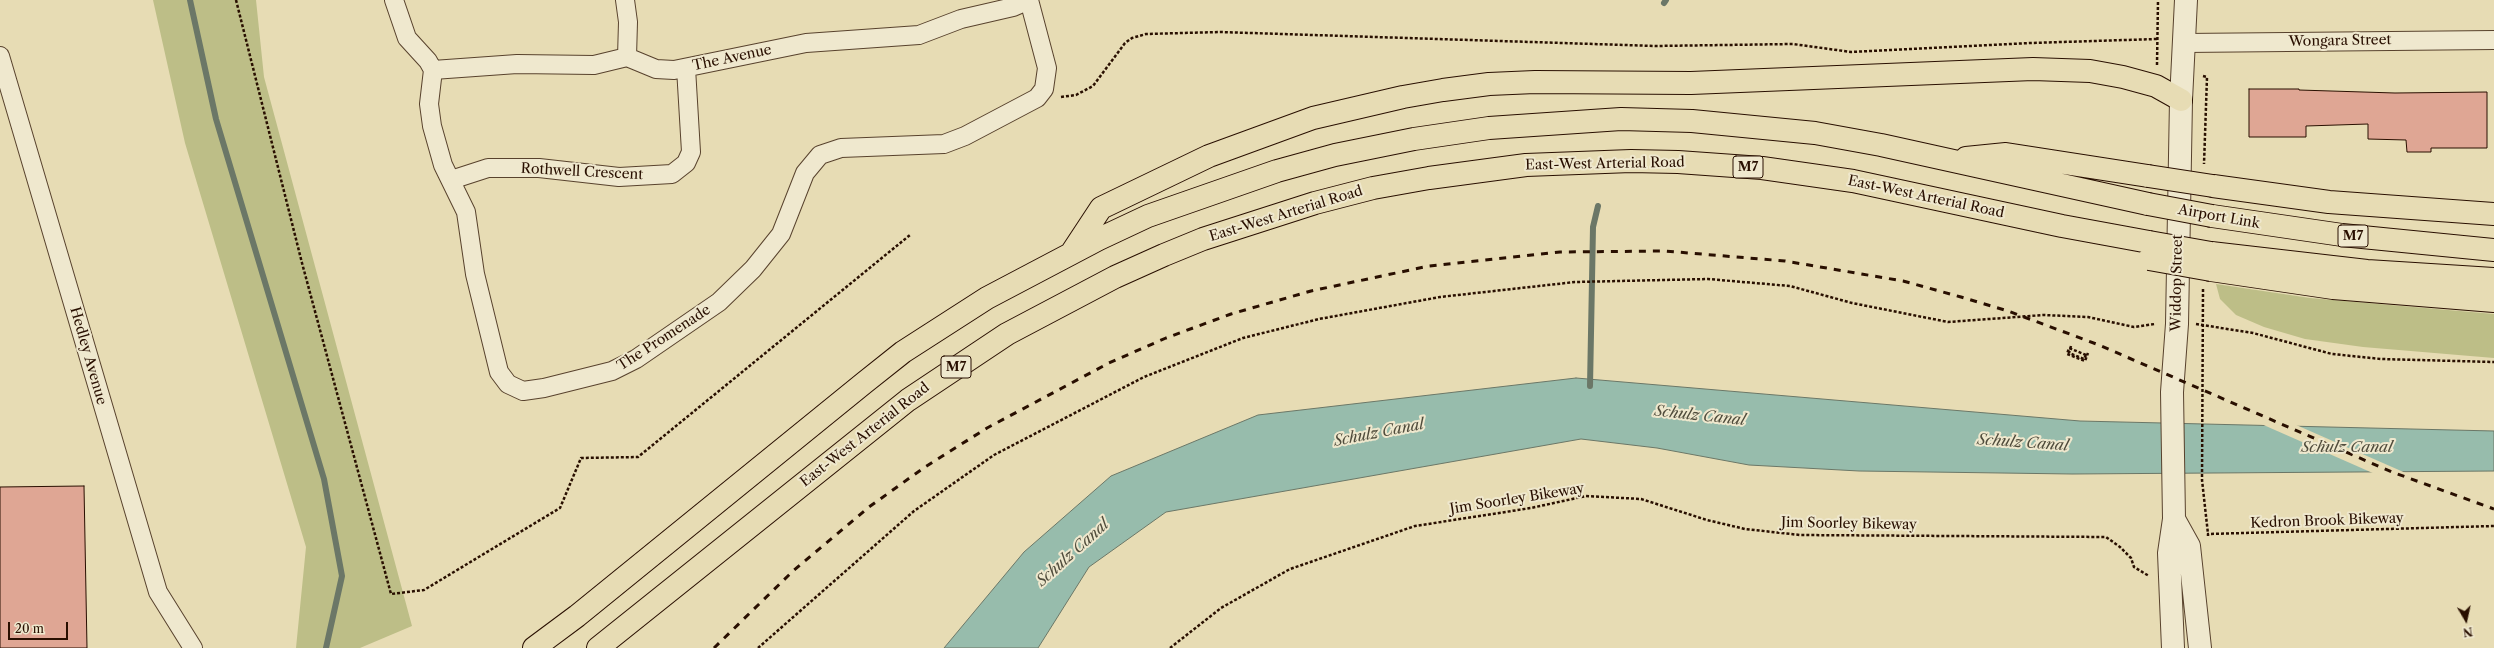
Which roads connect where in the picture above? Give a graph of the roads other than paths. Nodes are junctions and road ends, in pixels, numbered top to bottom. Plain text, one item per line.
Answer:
1 (394, 0) edge
2 (625, 0) edge
3 (1029, 0) edge
4 (2186, 0) edge
5 (2494, 40) edge
6 (2185, 43) junction
7 (0, 56) edge
8 (627, 57) junction
9 (686, 68) junction
10 (433, 70) junction
11 (2181, 100) junction
12 (1947, 160) junction
13 (450, 180) junction
14 (2494, 214) edge
15 (2494, 250) edge
16 (1070, 254) junction
17 (2211, 261) junction
18 (2494, 279) edge
19 (2494, 301) edge
20 (2174, 519) junction
21 (193, 648) edge
22 (534, 648) edge
23 (598, 648) edge
24 (2173, 648) edge
25 (2200, 648) edge

1 - 10 street
2 - 8 street
3 - 9 street, The Avenue
3 - 13 street, The Promenade
4 - 6 street, Widdop Street
5 - 6 street, Wongara Street
6 - 11 street, Widdop Street
7 - 21 street, Hedley Avenue
8 - 9 street, The Avenue
8 - 10 street
9 - 13 street, Rothwell Crescent
10 - 13 street, The Promenade
11 - 16 highway
11 - 20 street, Widdop Street
12 - 14 highway, bridge
12 - 15 highway, Airport Link / M7, bridge
12 - 16 highway, M7
16 - 22 highway, M7
17 - 18 highway
17 - 19 highway
17 - 23 highway, East-West Arterial Road / M7, bridge
20 - 24 street, Widdop Street
20 - 25 street, Widdop Street

